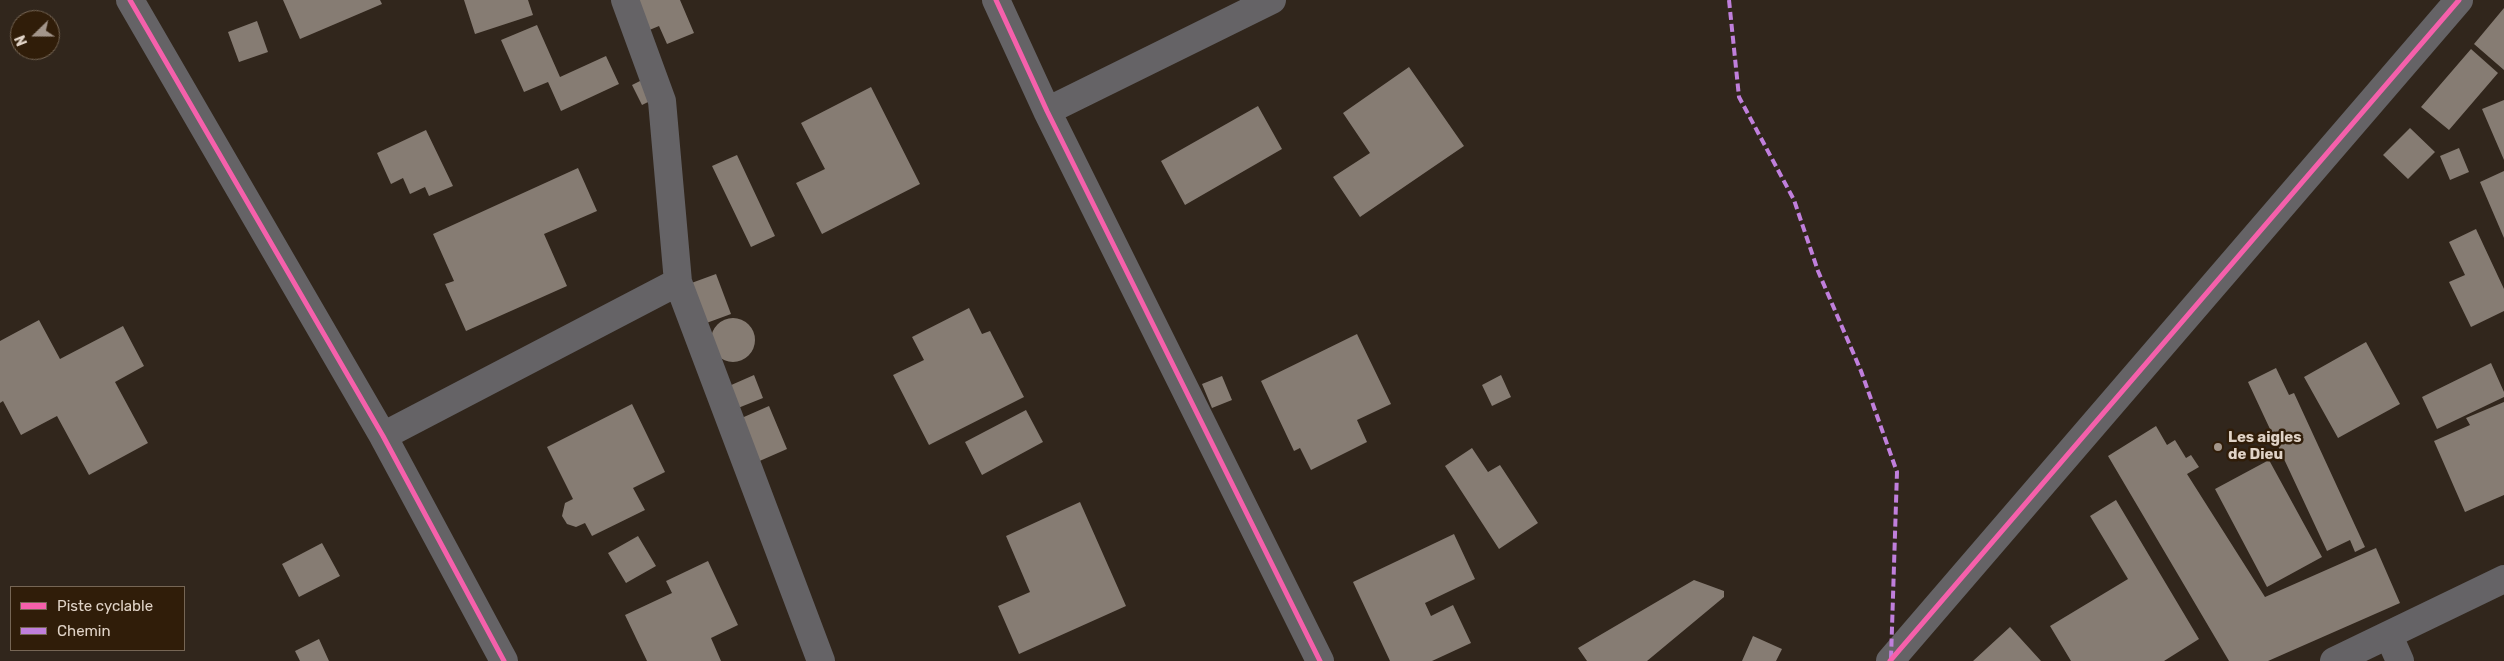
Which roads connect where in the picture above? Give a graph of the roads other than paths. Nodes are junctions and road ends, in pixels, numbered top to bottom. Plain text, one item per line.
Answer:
1 (130, 0) edge
2 (625, 0) edge
3 (996, 0) edge
4 (1272, 0) edge
5 (2459, 0) edge
6 (1048, 111) junction
7 (678, 282) junction
8 (383, 436) junction
9 (2504, 579) edge
10 (2389, 636) junction
11 (504, 661) edge
12 (821, 661) edge
13 (1320, 661) edge
14 (1890, 661) edge
15 (2334, 661) edge
16 (2400, 661) edge

1 - 8 street
2 - 7 street
3 - 6 street
4 - 6 street
5 - 14 street
6 - 13 street
7 - 8 street
7 - 12 street
8 - 11 street
9 - 10 street
10 - 15 street
10 - 16 street

